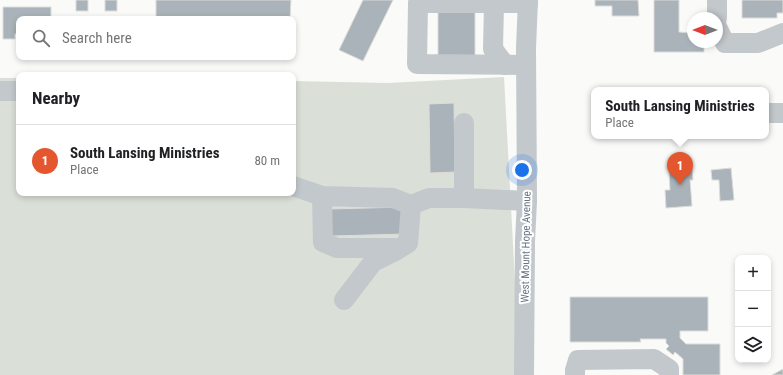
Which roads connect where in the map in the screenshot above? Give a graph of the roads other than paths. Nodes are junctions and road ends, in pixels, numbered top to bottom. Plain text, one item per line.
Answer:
1 (717, 0) edge
2 (528, 2) edge
3 (494, 3) junction
4 (717, 12) edge
5 (783, 33) edge
6 (723, 39) edge
7 (505, 65) junction
8 (526, 65) junction
9 (0, 91) edge
10 (16, 91) edge
11 (769, 113) edge
12 (783, 113) edge
13 (464, 123) dead end
14 (296, 187) edge
15 (322, 196) junction
16 (464, 198) junction
17 (527, 201) junction
18 (411, 205) junction
19 (400, 248) junction
20 (344, 300) dead end
21 (524, 375) edge
22 (575, 375) edge
23 (669, 375) edge

1 - 4 street
2 - 3 street
2 - 8 street, West Mount Hope Avenue
3 - 7 street
3 - 7 street
5 - 6 street
7 - 8 street
8 - 17 street, West Mount Hope Avenue
9 - 10 street
11 - 12 street
13 - 16 street
14 - 15 street
15 - 18 street
15 - 19 street
16 - 17 street
16 - 18 street
17 - 21 street, West Mount Hope Avenue
18 - 19 street
19 - 20 street
22 - 23 street

